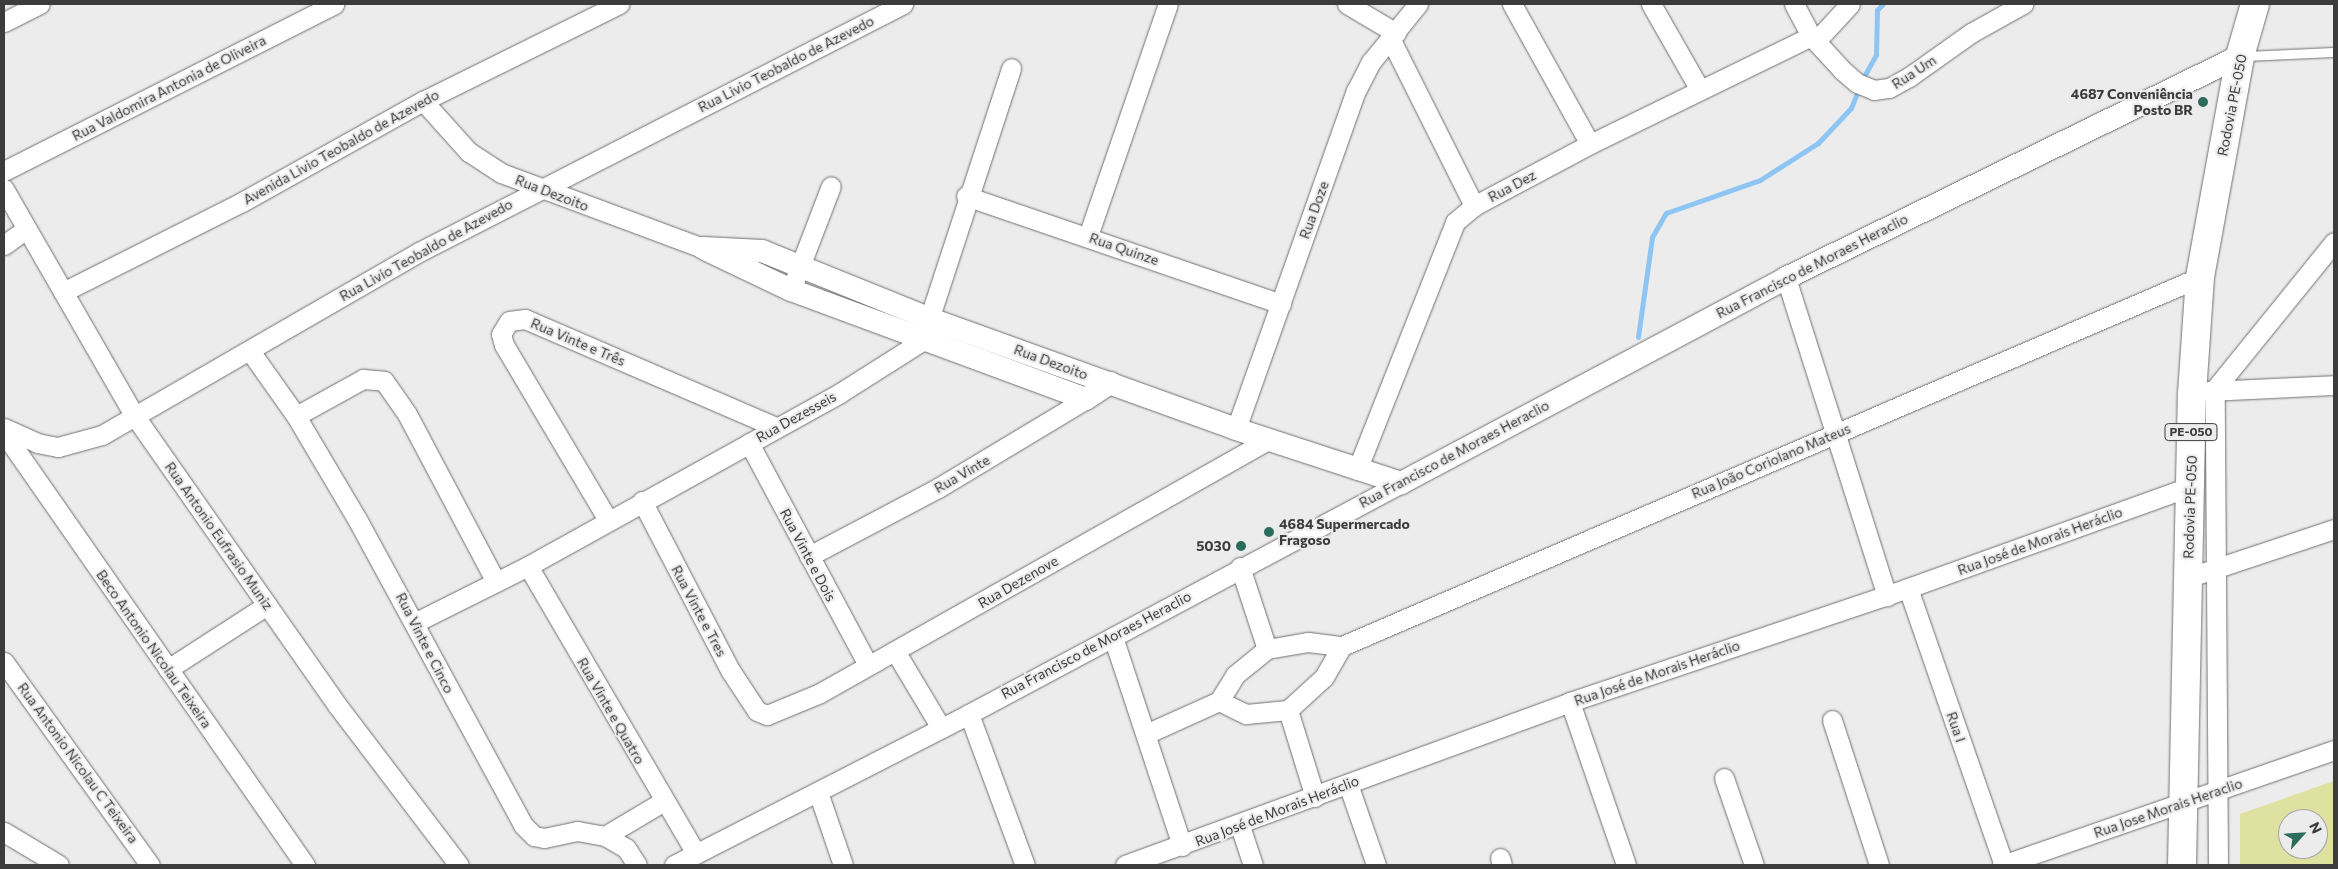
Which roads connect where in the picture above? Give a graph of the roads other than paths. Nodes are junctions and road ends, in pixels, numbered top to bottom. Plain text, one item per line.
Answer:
1 (40, 4) edge
2 (334, 4) edge
3 (619, 4) edge
4 (903, 4) edge
5 (1168, 4) edge
6 (1347, 4) edge
7 (1418, 4) edge
8 (1512, 4) edge
9 (1651, 4) edge
10 (1794, 4) edge
11 (1850, 4) edge
12 (2023, 4) edge
13 (2255, 4) edge
14 (586, 11) edge
15 (4, 22) edge
16 (1393, 36) junction
17 (1814, 39) junction
18 (2334, 52) edge
19 (2240, 56) junction
20 (1010, 68) dead end
21 (1700, 90) junction
22 (423, 101) junction
23 (1590, 144) junction
24 (4, 171) edge
25 (831, 186) dead end
26 (4, 189) edge
27 (537, 189) junction
28 (966, 196) junction
29 (1474, 206) junction
30 (26, 228) junction
31 (1088, 236) junction
32 (2334, 242) edge
33 (4, 245) edge
34 (703, 248) junction
35 (801, 267) junction
36 (2200, 277) junction
37 (1786, 278) junction
38 (792, 290) junction
39 (63, 292) junction
40 (1281, 304) junction
41 (928, 318) junction
42 (922, 341) junction
43 (250, 351) junction
44 (1110, 383) junction
45 (2334, 385) edge
46 (2204, 392) junction
47 (1086, 399) junction
48 (134, 415) junction
49 (296, 416) junction
50 (776, 427) junction
51 (4, 428) edge
52 (1236, 429) junction
53 (4, 433) edge
54 (1835, 433) junction
55 (1268, 440) junction
56 (749, 443) junction
57 (1357, 470) junction
58 (1400, 482) junction
59 (2191, 486) junction
60 (642, 502) junction
61 (608, 520) junction
62 (2334, 529) edge
63 (808, 556) junction
64 (528, 566) junction
65 (1240, 567) junction
66 (2218, 568) junction
67 (2188, 578) junction
68 (496, 582) junction
69 (1908, 588) junction
70 (1887, 596) junction
71 (268, 605) junction
72 (414, 623) junction
73 (1113, 637) junction
74 (1342, 646) junction
75 (1267, 649) junction
76 (895, 651) junction
77 (4, 662) edge
78 (868, 665) junction
79 (168, 669) junction
80 (1220, 701) junction
81 (1570, 702) junction
82 (1288, 710) junction
83 (969, 714) junction
84 (764, 715) joint
85 (1832, 720) dead end
86 (941, 728) junction
87 (1146, 734) junction
88 (2334, 750) edge
89 (1724, 778) dead end
90 (1348, 784) junction
91 (2218, 791) junction
92 (818, 792) junction
93 (1315, 797) junction
94 (664, 801) junction
95 (2185, 802) junction
96 (1240, 826) junction
97 (4, 832) edge
98 (605, 836) junction
99 (1182, 846) junction
100 (696, 854) junction
101 (58, 865) edge
102 (150, 865) edge
103 (305, 865) edge
104 (459, 865) edge
105 (637, 865) edge
106 (674, 865) edge
107 (843, 865) edge
108 (1025, 865) edge
109 (1125, 865) edge
110 (1253, 865) edge
111 (1376, 865) edge
112 (1626, 865) edge
113 (1754, 865) edge
114 (1879, 865) edge
115 (2003, 865) edge
116 (2182, 865) edge
117 (2218, 865) edge

1 - 15 street
2 - 24 street, Rua Valdomira Antonia de Oliveira
3 - 14 street, Avenida Livio Teobaldo de Azevedo
4 - 27 street, Rua Livio Teobaldo de Azevedo
5 - 31 street
6 - 16 street
7 - 16 street, Rua Doze
8 - 23 street
9 - 21 street
10 - 17 street, Rua Um
11 - 17 street
12 - 17 street, Rua Um
13 - 19 main road, Rodovia PE-050 / PE-050
14 - 22 street, Avenida Livio Teobaldo de Azevedo
16 - 29 street
16 - 40 street, Rua Doze
17 - 21 street, Rua Dez
18 - 19 lane
19 - 36 main road, Rodovia PE-050 / PE-050
19 - 37 street, Rua Francisco de Moraes Heraclio
20 - 28 street
21 - 23 street, Rua Dez
22 - 27 street, Rua Dezoito
22 - 39 street, Avenida Livio Teobaldo de Azevedo
23 - 29 street, Rua Dez
25 - 35 street
26 - 30 street, Rua Antonio Eufrasio Muniz
27 - 34 street, Rua Dezoito
27 - 43 street, Rua Livio Teobaldo de Azevedo
28 - 31 street, Rua Quinze
28 - 41 street
29 - 57 street, Rua Dez
30 - 33 street
30 - 39 street, Rua Antonio Eufrasio Muniz
31 - 40 street, Rua Quinze
32 - 46 street
34 - 35 street, Rua Dezoito
34 - 38 street, Rua Dezoito
35 - 38 street
35 - 41 street, Rua Dezoito
36 - 46 main road, Rodovia PE-050 / PE-050
36 - 54 street, Rua João Coriolano Mateus
37 - 54 street
37 - 58 street, Rua Francisco de Moraes Heraclio
38 - 42 street, Rua Dezoito
39 - 48 street, Rua Antonio Eufrasio Muniz
40 - 52 street, Rua Doze
41 - 42 street
41 - 44 street, Rua Dezoito
42 - 47 street, Rua Dezoito
42 - 50 street, Rua Dezesseis
43 - 48 street, Rua Livio Teobaldo de Azevedo
43 - 49 street, Rua Vinte e Cinco
44 - 47 street, Rua Vinte
44 - 52 street, Rua Dezoito
45 - 46 street
46 - 59 main road, Rodovia PE-050 / PE-050
46 - 66 street
47 - 63 street, Rua Vinte
48 - 51 street, Rua Livio Teobaldo de Azevedo
48 - 71 street, Rua Antonio Eufrasio Muniz
49 - 68 street
49 - 72 street, Rua Vinte e Cinco
50 - 56 street, Rua Dezesseis
50 - 61 street, Rua Vinte e Três
52 - 55 street, Rua Dezoito
53 - 79 street, Beco Antonio Nicolau Teixeira
54 - 70 street
54 - 74 street, Rua João Coriolano Mateus
55 - 57 street, Rua Dezoito
55 - 76 street, Rua Dezenove
56 - 60 street, Rua Dezesseis
56 - 63 street, Rua Vinte e Dois
57 - 58 street, Rua Dezoito
58 - 65 street, Rua Francisco de Moraes Heraclio
59 - 67 main road, Rodovia PE-050 / PE-050
59 - 69 street, Rua José de Morais Heráclio
60 - 61 street, Rua Dezesseis
60 - 84 street, Rua Vinte e Tres
61 - 64 street, Rua Dezesseis
62 - 66 street
63 - 78 street, Rua Vinte e Dois
64 - 68 street, Rua Dezesseis
64 - 94 street, Rua Vinte e Quatro
65 - 73 street, Rua Francisco de Moraes Heraclio
65 - 75 street
66 - 67 street
66 - 91 street
67 - 95 main road, Rodovia PE-050 / PE-050
68 - 72 street, Rua Dezesseis
69 - 70 street, Rua José de Morais Heráclio
69 - 115 street, Rua I
70 - 81 street, Rua José de Morais Heráclio
71 - 79 street
71 - 104 street, Rua Antonio Eufrasio Muniz
72 - 98 street, Rua Vinte e Cinco
73 - 83 street, Rua Francisco de Moraes Heraclio
73 - 87 street
74 - 75 street
74 - 82 street
75 - 80 street
76 - 78 street, Rua Dezenove
76 - 86 street
77 - 102 street, Rua Antonio Nicolau C Teixeira
78 - 84 street, Rua Dezenove
79 - 103 street, Beco Antonio Nicolau Teixeira
80 - 82 street
80 - 87 street
81 - 90 street, Rua José de Morais Heráclio
81 - 112 street
82 - 93 street
83 - 86 street, Rua Francisco de Moraes Heraclio
83 - 108 street
85 - 114 street
86 - 92 street, Rua Francisco de Moraes Heraclio
87 - 99 street
88 - 91 street, Rua Jose Morais Heraclio
89 - 113 street
90 - 93 street, Rua José de Morais Heráclio
90 - 111 street
91 - 95 street, Rua Jose Morais Heraclio
91 - 117 street
92 - 100 street, Rua Francisco de Moraes Heraclio
92 - 107 street
93 - 96 street, Rua José de Morais Heráclio
94 - 98 street
94 - 100 street, Rua Vinte e Quatro
95 - 115 street, Rua Jose Morais Heraclio
95 - 116 main road, Rodovia PE-050 / PE-050
96 - 99 street, Rua José de Morais Heráclio
96 - 110 street
97 - 101 street
98 - 105 street, Rua Vinte e Cinco
99 - 109 street, Rua José de Morais Heráclio
100 - 106 street, Rua Francisco de Moraes Heraclio

